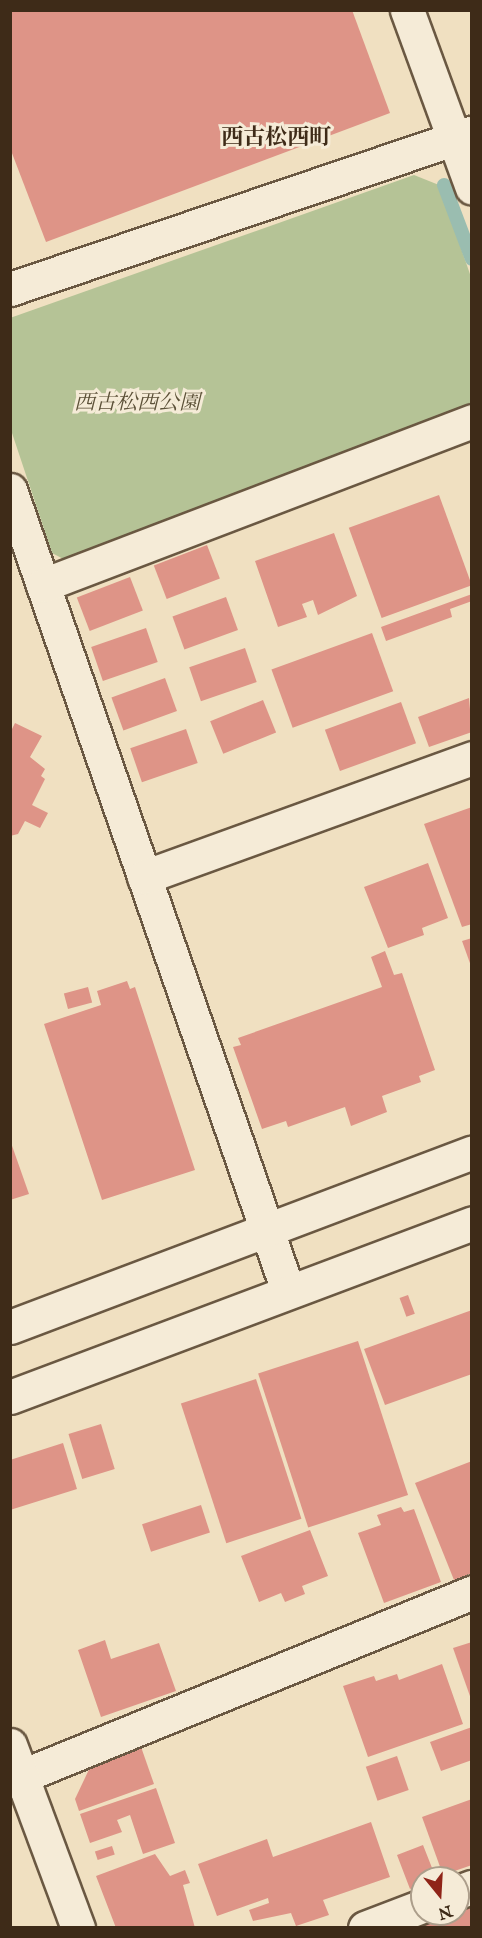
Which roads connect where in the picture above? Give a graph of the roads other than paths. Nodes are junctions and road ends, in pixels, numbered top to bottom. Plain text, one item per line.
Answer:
1 (406, 10) edge
2 (463, 136) edge
3 (471, 188) edge
4 (10, 289) edge
5 (471, 421) edge
6 (10, 490) edge
7 (43, 585) junction
8 (471, 758) edge
9 (144, 877) junction
10 (471, 1152) edge
11 (471, 1223) edge
12 (266, 1228) junction
13 (288, 1291) junction
14 (10, 1327) edge
15 (10, 1397) edge
16 (471, 1592) edge
17 (10, 1745) edge
18 (16, 1780) edge
19 (410, 1911) edge
20 (78, 1928) edge
21 (365, 1928) edge

1 - 2 street
2 - 3 street
2 - 4 street
5 - 7 street
6 - 7 street
7 - 9 street
8 - 9 street
9 - 12 street
10 - 12 street
11 - 13 street
12 - 13 street
12 - 14 street
13 - 15 street
16 - 18 street
17 - 18 street
18 - 20 street
19 - 21 street

